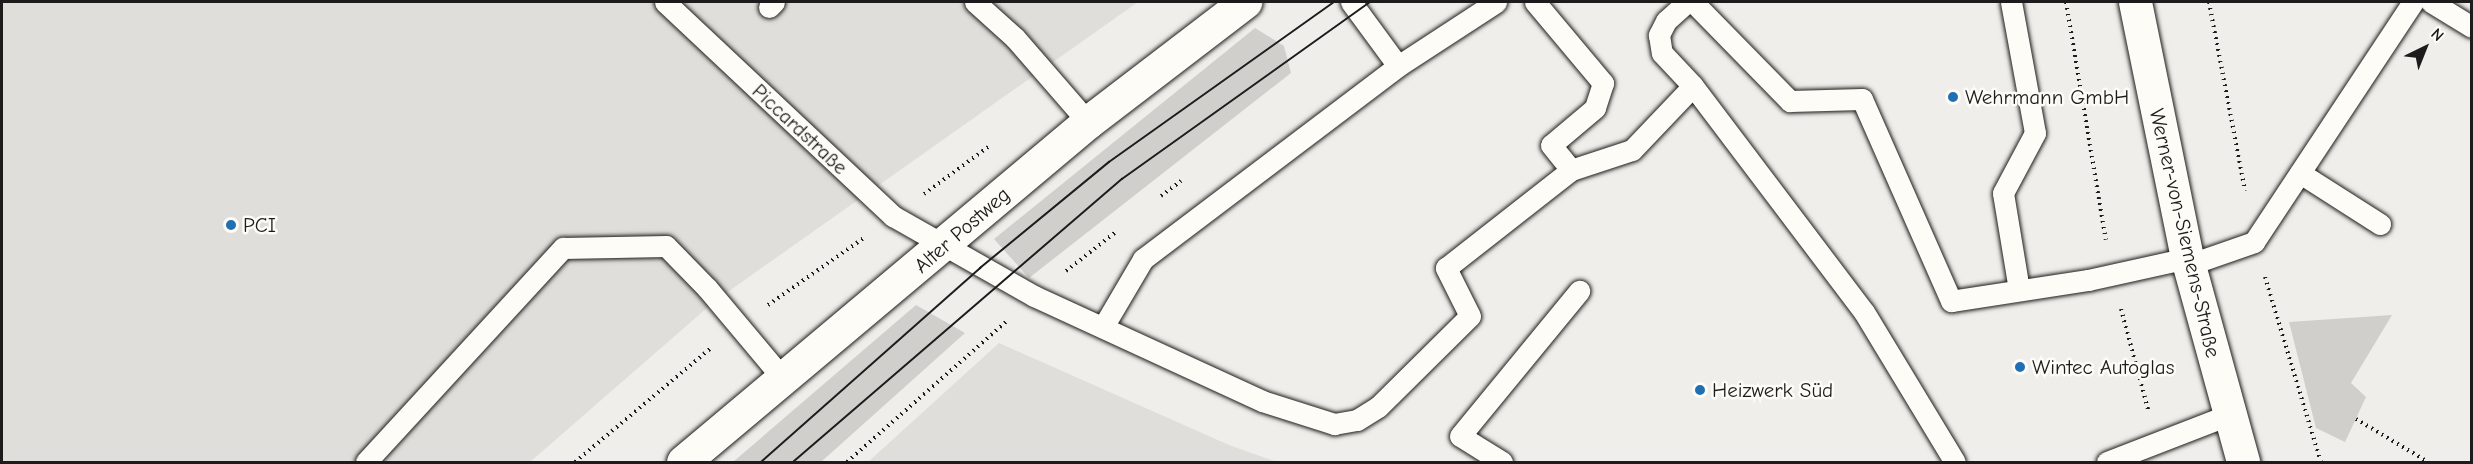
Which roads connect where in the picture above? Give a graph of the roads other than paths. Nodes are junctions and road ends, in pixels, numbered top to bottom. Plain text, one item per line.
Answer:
1 (665, 2) edge
2 (975, 2) edge
3 (1245, 2) edge
4 (1351, 2) edge
5 (1496, 2) edge
6 (1535, 2) edge
7 (1687, 2) edge
8 (1693, 2) edge
9 (2011, 2) edge
10 (2135, 2) edge
11 (2431, 2) edge
12 (2404, 5) edge
13 (2472, 27) edge
14 (1398, 66) junction
15 (1693, 86) junction
16 (1088, 122) junction
17 (1571, 170) junction
18 (2300, 173) junction
19 (2380, 225) dead end
20 (942, 247) junction
21 (2189, 261) junction
22 (2019, 290) junction
23 (1579, 291) dead end
24 (1103, 327) junction
25 (785, 381) junction
26 (2228, 415) junction
27 (366, 462) edge
28 (683, 462) edge
29 (1502, 462) edge
30 (1955, 462) edge
31 (2107, 462) edge
32 (2243, 462) edge

1 - 20 lane, Piccardstraße
2 - 16 lane
3 - 16 street, Alter Postweg
4 - 14 lane
5 - 14 lane
6 - 17 lane
7 - 15 lane
8 - 22 lane
9 - 22 lane
10 - 21 street, Werner-von-Siemens-Straße
11 - 13 lane
12 - 18 lane
14 - 24 lane
15 - 17 lane
15 - 30 lane
16 - 20 street, Alter Postweg
17 - 24 lane, Piccardstraße
18 - 19 lane
18 - 21 lane
20 - 24 lane, Piccardstraße
20 - 25 street, Alter Postweg
21 - 22 lane
21 - 26 street, Werner-von-Siemens-Straße
23 - 29 lane
25 - 27 lane
25 - 28 street, Alter Postweg
26 - 31 lane
26 - 32 street, Werner-von-Siemens-Straße

